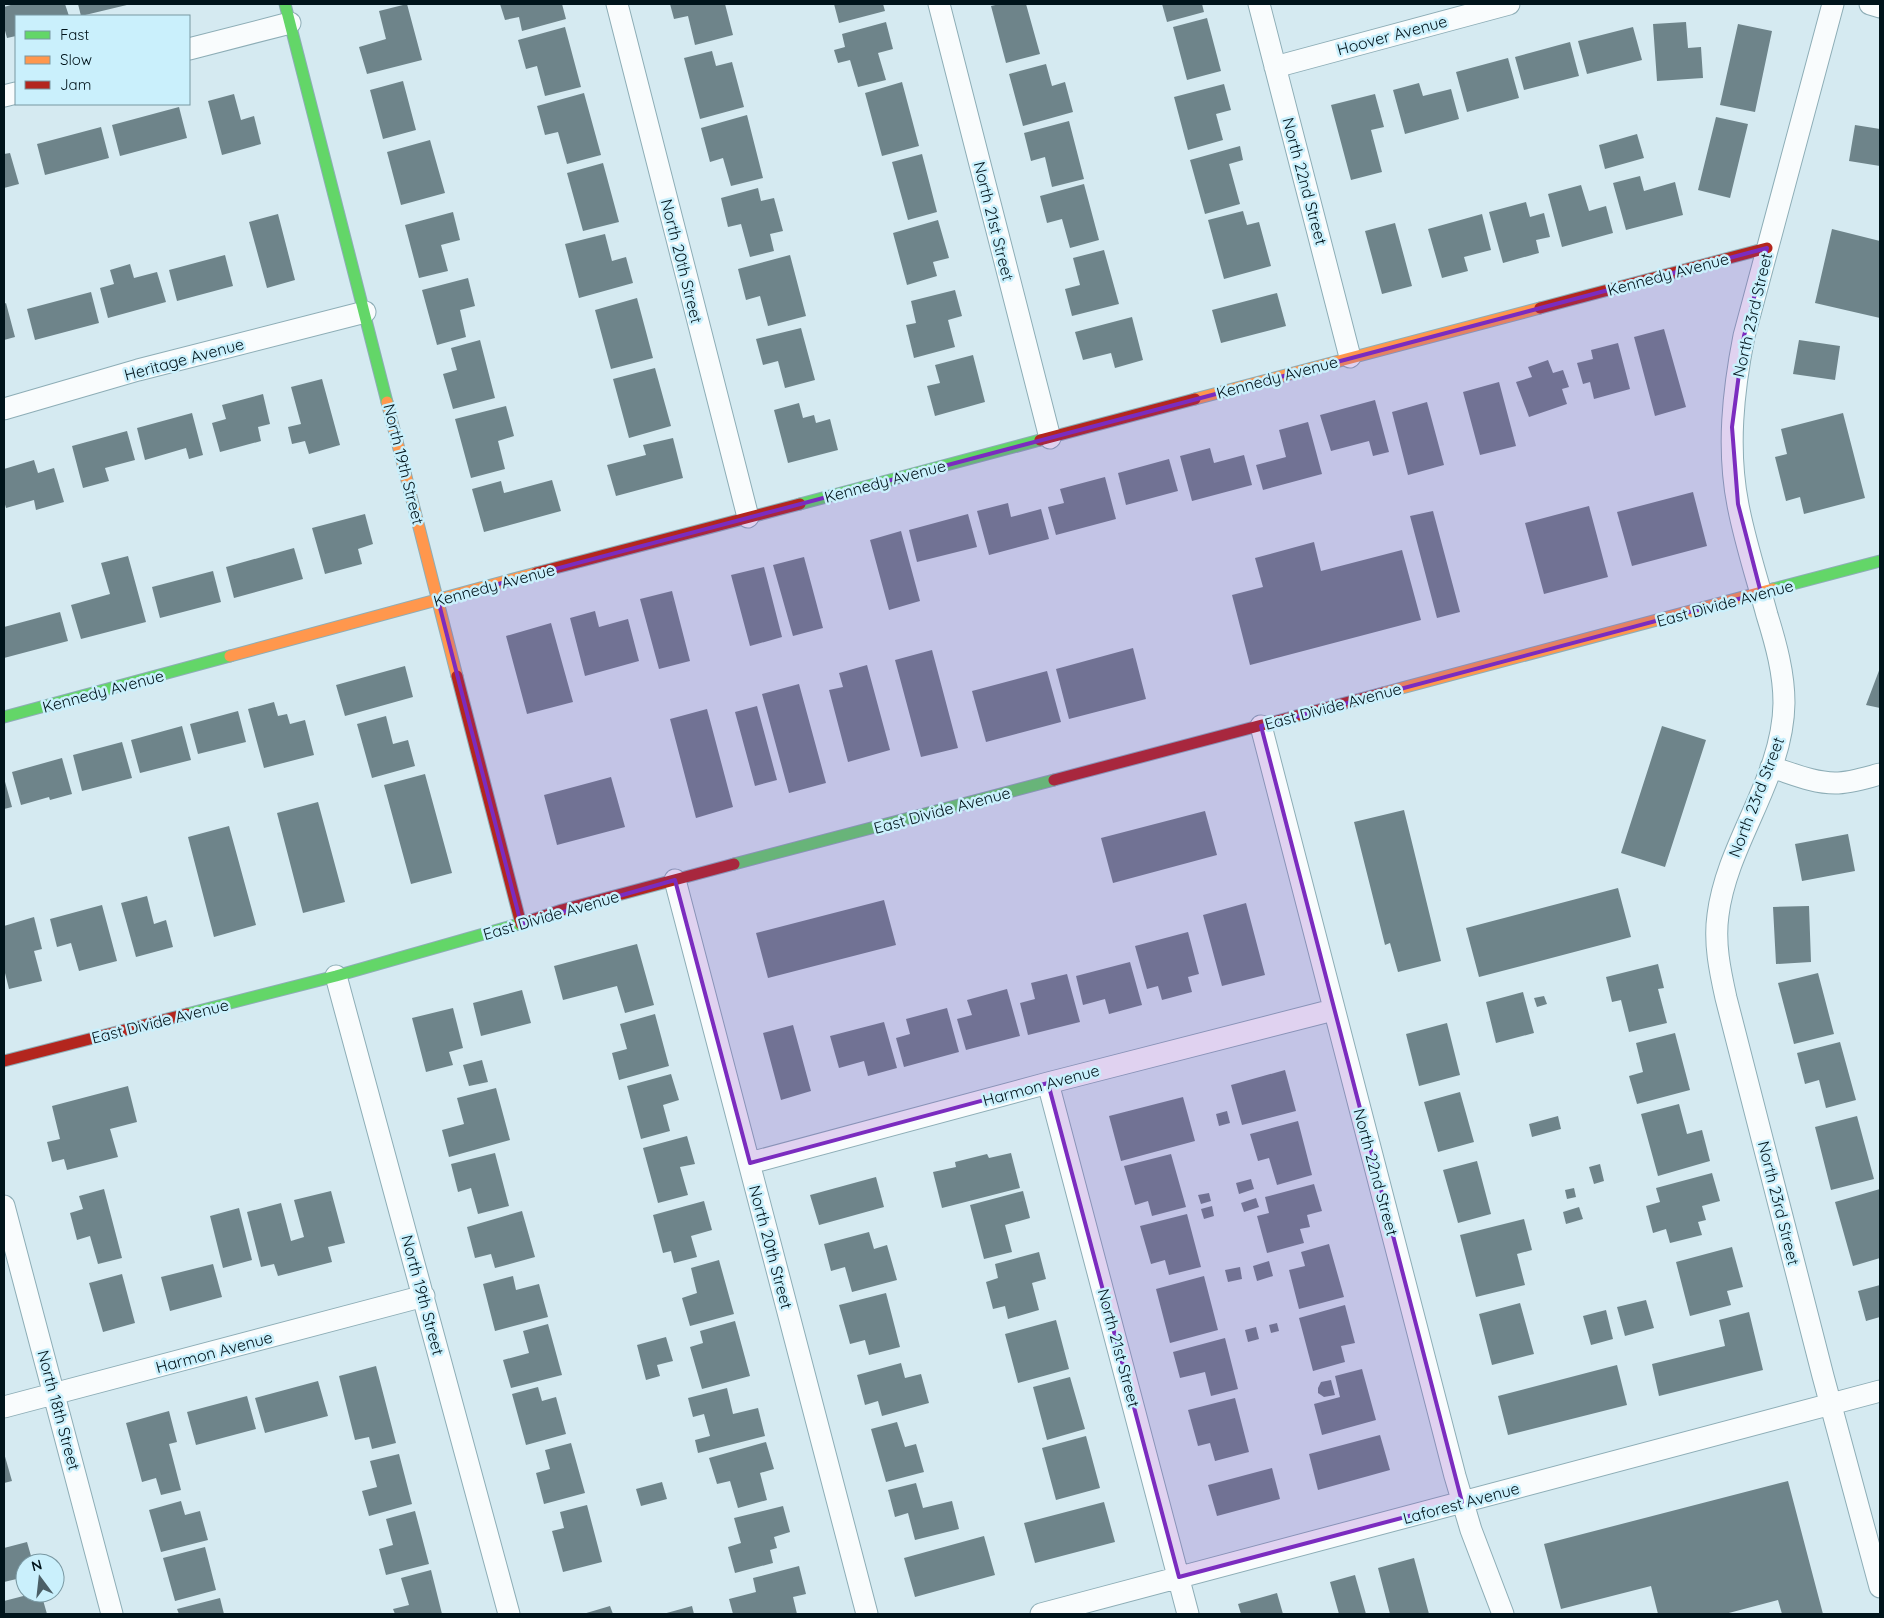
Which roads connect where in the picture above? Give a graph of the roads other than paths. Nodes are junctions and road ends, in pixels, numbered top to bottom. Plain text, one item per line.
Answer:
1 (617, 4) edge
2 (939, 4) edge
3 (1259, 4) edge
4 (1509, 4) edge
5 (1833, 4) edge
6 (1870, 4) edge
7 (1880, 6) edge
8 (288, 13) edge
9 (190, 49) edge
10 (1275, 67) junction
11 (1767, 248) junction
12 (364, 312) junction
13 (1350, 358) junction
14 (4, 410) edge
15 (1050, 438) junction
16 (748, 517) junction
17 (1880, 561) edge
18 (1761, 593) junction
19 (438, 600) junction
20 (4, 717) edge
21 (1261, 726) junction
22 (1771, 767) junction
23 (1880, 774) edge
24 (675, 880) junction
25 (521, 924) junction
26 (336, 976) junction
27 (1333, 1010) junction
28 (4, 1061) edge
29 (1048, 1083) junction
30 (750, 1163) junction
31 (4, 1206) edge
32 (424, 1296) junction
33 (1880, 1391) edge
34 (55, 1394) junction
35 (1831, 1404) junction
36 (4, 1407) edge
37 (1462, 1502) junction
38 (1179, 1577) junction
39 (1880, 1588) edge
40 (112, 1614) edge
41 (509, 1614) edge
42 (867, 1614) edge
43 (1041, 1614) edge
44 (1188, 1614) edge
45 (1503, 1614) edge

1 - 16 street, North 20th Street
2 - 15 street, North 21st Street
3 - 10 street, North 22nd Street
4 - 10 street, Hoover Avenue
5 - 11 street, North 23rd Street
6 - 7 street
8 - 9 street
8 - 12 street, North 19th Street
10 - 13 street, North 22nd Street
11 - 13 street, Kennedy Avenue
11 - 18 street, North 23rd Street
12 - 14 street, Heritage Avenue
12 - 19 street, North 19th Street
13 - 15 street, Kennedy Avenue
15 - 16 street, Kennedy Avenue
16 - 19 street, Kennedy Avenue
17 - 18 street, East Divide Avenue
18 - 21 street, East Divide Avenue
18 - 22 street, North 23rd Street
19 - 20 street, Kennedy Avenue
19 - 25 street, North 19th Street
21 - 24 street, East Divide Avenue
21 - 27 street, North 22nd Street
22 - 23 street
22 - 35 street, North 23rd Street
24 - 25 street, East Divide Avenue
24 - 30 street, North 20th Street
25 - 26 street, East Divide Avenue
26 - 28 street, East Divide Avenue
26 - 32 street, North 19th Street
27 - 29 street, Harmon Avenue
27 - 37 street, North 22nd Street
29 - 30 street, Harmon Avenue
29 - 38 street, North 21st Street
30 - 42 street, North 20th Street
31 - 34 street, North 18th Street
32 - 34 street, Harmon Avenue
32 - 41 street, North 19th Street
33 - 35 street, Laforest Avenue
34 - 36 street, Harmon Avenue
34 - 40 street, North 18th Street
35 - 37 street, Laforest Avenue
35 - 39 street, North 23rd Street
37 - 38 street, Laforest Avenue
37 - 45 street, North 22nd Street
38 - 43 street, Laforest Avenue
38 - 44 street, North 21st Street

